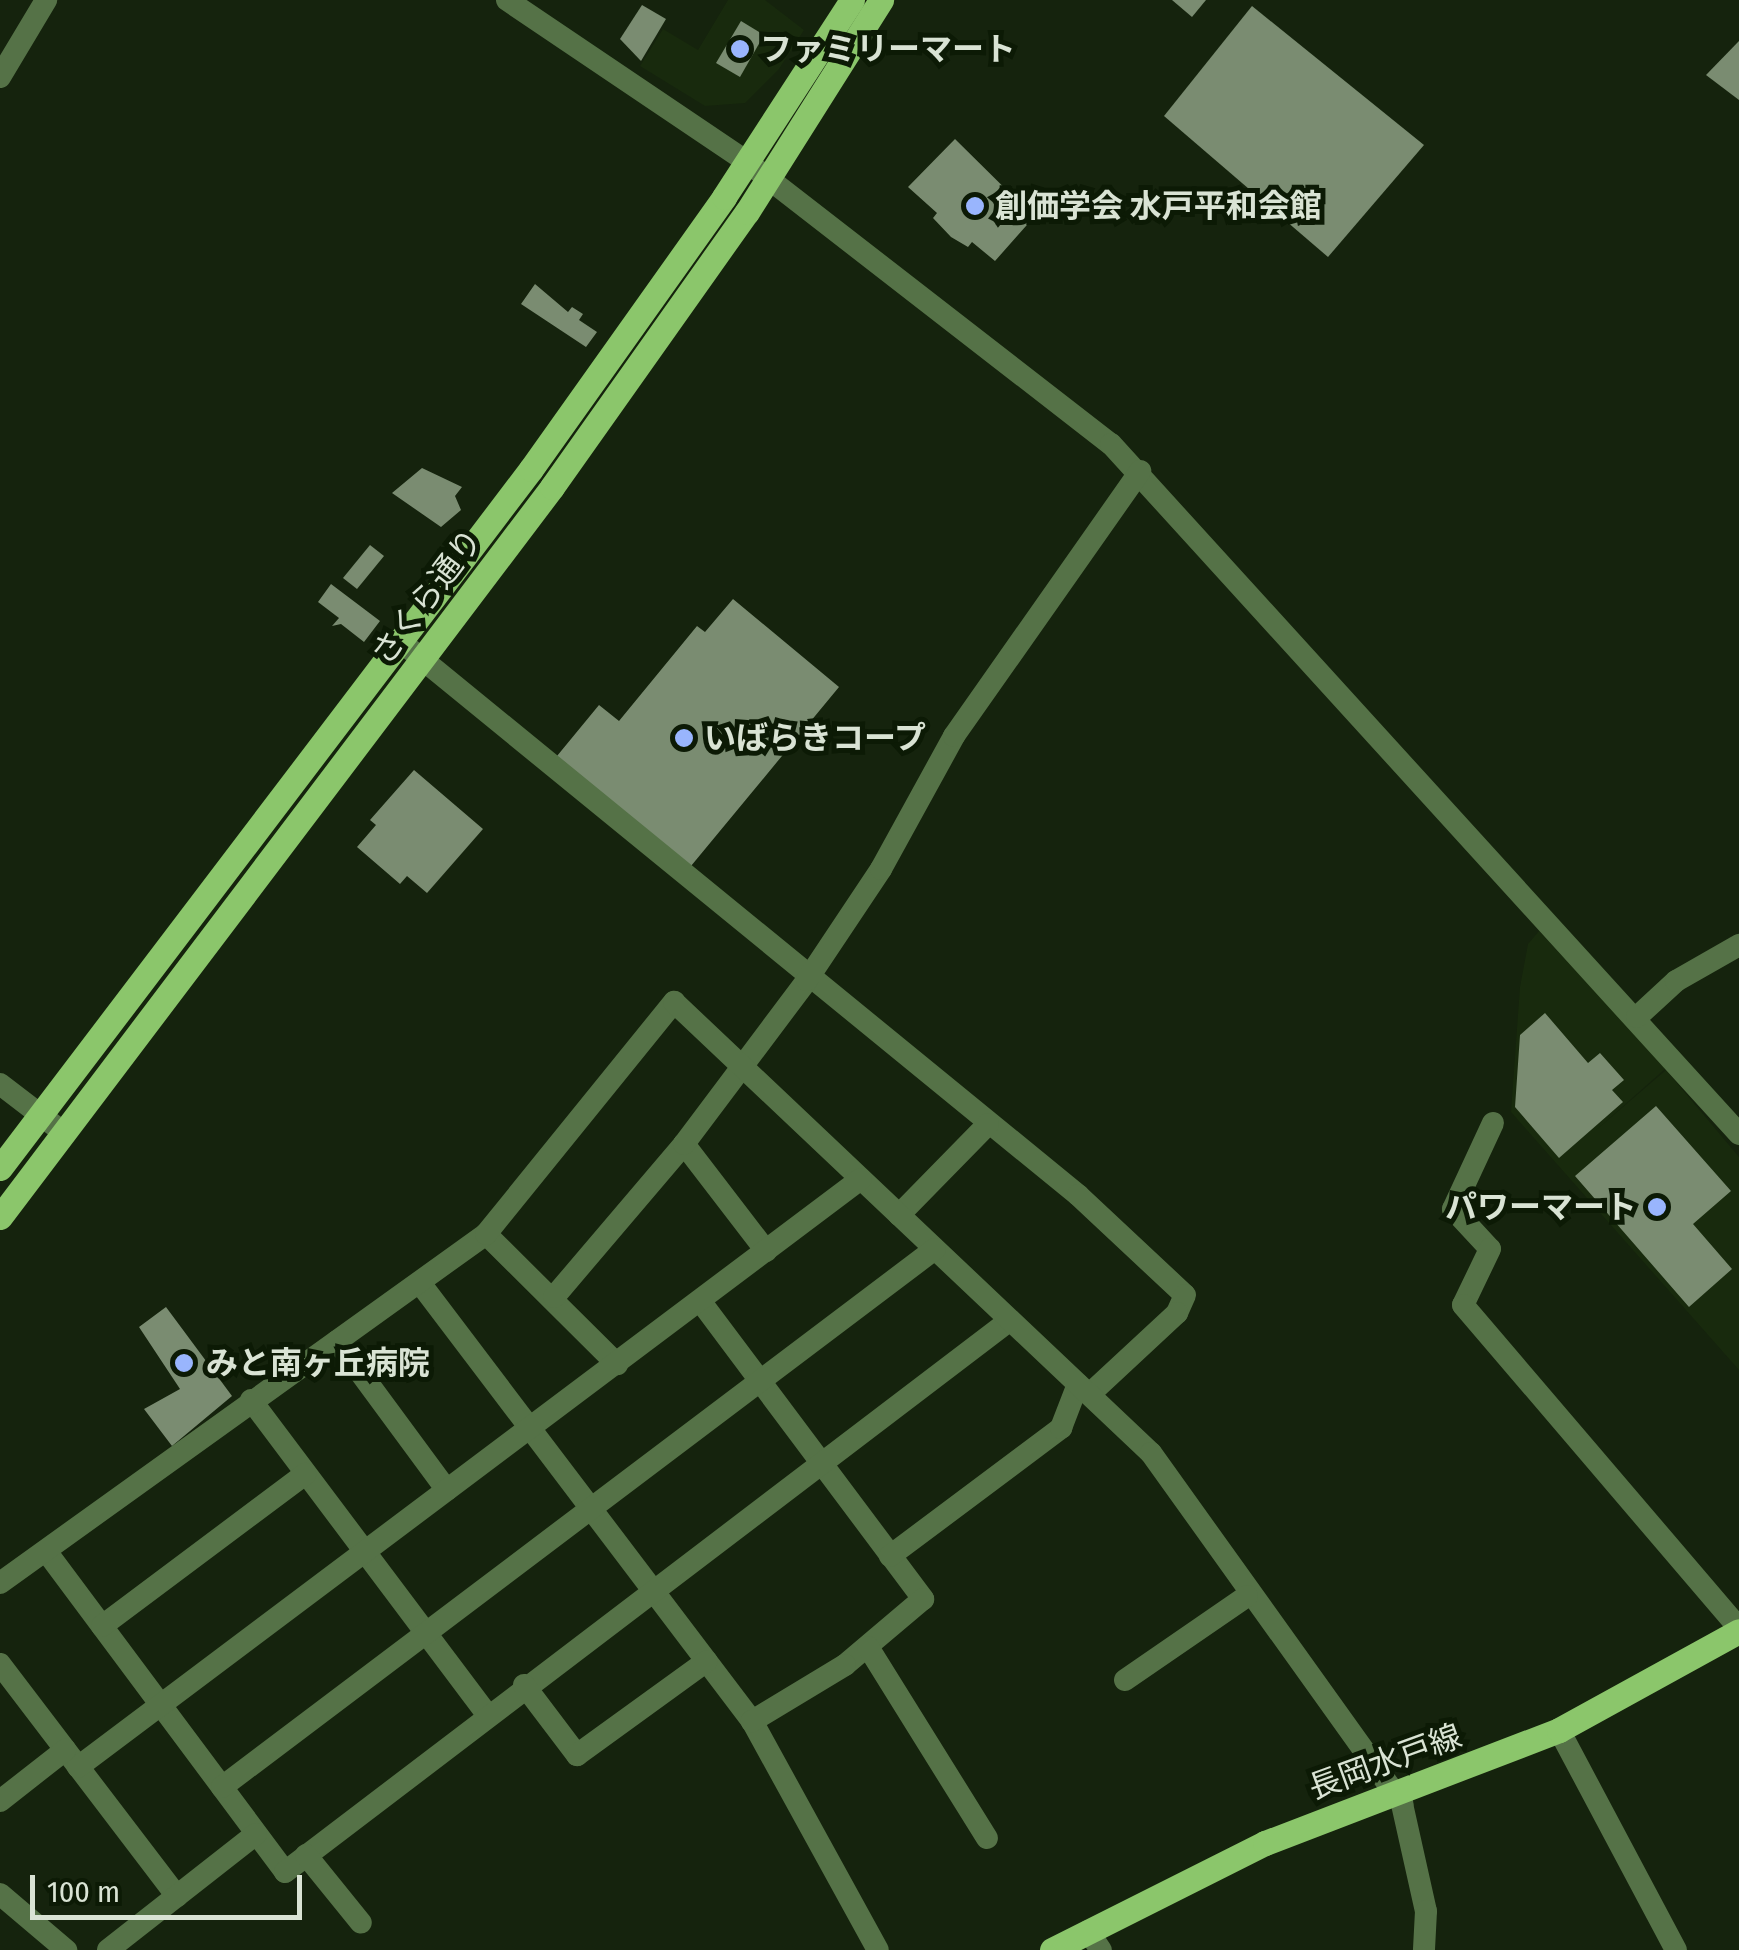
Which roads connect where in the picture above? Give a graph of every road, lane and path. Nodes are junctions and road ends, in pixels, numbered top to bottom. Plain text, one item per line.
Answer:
1 (46, 0) edge
2 (507, 0) edge
3 (852, 0) edge
4 (881, 0) edge
5 (0, 76) edge
6 (746, 162) junction
7 (768, 179) junction
8 (1140, 470) junction
9 (400, 641) junction
10 (422, 657) junction
11 (1736, 950) edge
12 (807, 980) junction
13 (1637, 1017) junction
14 (744, 1065) junction
15 (0, 1084) edge
16 (40, 1114) junction
17 (1494, 1123) dead end
18 (988, 1124) junction
19 (64, 1132) junction
20 (1739, 1134) edge
21 (684, 1144) junction
22 (0, 1168) edge
23 (861, 1179) junction
24 (899, 1215) junction
25 (0, 1217) edge
26 (486, 1234) junction
27 (935, 1249) junction
28 (766, 1251) junction
29 (420, 1282) junction
30 (554, 1297) junction
31 (701, 1302) junction
32 (1010, 1320) junction
33 (337, 1341) junction
34 (617, 1364) junction
35 (760, 1383) junction
36 (1084, 1389) junction
37 (251, 1400) junction
38 (530, 1428) junction
39 (819, 1462) junction
40 (305, 1474) junction
41 (447, 1490) junction
42 (593, 1509) junction
43 (46, 1551) junction
44 (366, 1552) junction
45 (890, 1556) junction
46 (0, 1583) edge
47 (654, 1588) junction
48 (1247, 1596) junction
49 (102, 1626) junction
50 (1739, 1630) edge
51 (426, 1631) junction
52 (868, 1647) junction
53 (707, 1661) junction
54 (0, 1664) edge
55 (1125, 1680) dead end
56 (524, 1685) junction
57 (161, 1706) junction
58 (486, 1713) junction
59 (752, 1720) junction
60 (1559, 1730) junction
61 (71, 1758) junction
62 (222, 1787) junction
63 (1394, 1793) junction
64 (0, 1801) edge
65 (256, 1834) junction
66 (987, 1838) dead end
67 (306, 1855) junction
68 (0, 1894) edge
69 (177, 1896) junction
70 (360, 1923) dead end
71 (1095, 1940) edge
72 (66, 1950) edge
73 (108, 1950) edge
74 (878, 1950) edge
75 (1052, 1950) edge
76 (1424, 1950) edge
77 (1676, 1950) edge

1 - 5 street
2 - 6 street
3 - 6 main road, さくら通り
4 - 7 main road, さくら通り
6 - 7 street
6 - 9 main road, さくら通り
7 - 8 street
7 - 10 main road, さくら通り
8 - 12 street
8 - 13 street
9 - 10 street
9 - 16 main road, さくら通り
10 - 12 street
10 - 19 main road, さくら通り
11 - 13 street
12 - 14 street
12 - 18 street
13 - 20 street
14 - 21 street
14 - 23 street
14 - 26 street
15 - 16 street
16 - 19 street
16 - 22 main road, さくら通り
17 - 50 street
18 - 24 street
18 - 36 street
19 - 25 main road, さくら通り
21 - 28 street
21 - 30 street
23 - 24 street
23 - 28 street
24 - 27 street
26 - 29 street
26 - 30 street
27 - 32 street
27 - 35 street
28 - 31 street
29 - 33 street
29 - 38 street
30 - 34 street
31 - 34 street
31 - 35 street
32 - 36 street
32 - 39 street
33 - 37 street
33 - 41 street
34 - 38 street
35 - 39 street
35 - 42 street
36 - 45 street
36 - 48 street
37 - 40 street
37 - 43 street
38 - 41 street
38 - 42 street
39 - 45 street
39 - 47 street
40 - 44 street
40 - 49 street
41 - 44 street
42 - 47 street
42 - 51 street
43 - 46 street
43 - 49 street
44 - 51 street
44 - 57 street
45 - 52 street
47 - 53 street
47 - 56 street
48 - 55 street
48 - 63 street
49 - 57 street
50 - 60 main road, 長岡水戸線
51 - 58 street
51 - 62 street
52 - 59 street
52 - 66 street
53 - 56 street
53 - 59 street
54 - 61 street
56 - 58 street
57 - 61 street
57 - 62 street
58 - 67 street
59 - 74 street
60 - 63 main road, 長岡水戸線
60 - 77 street
61 - 64 street
61 - 69 street
62 - 65 street
63 - 71 main road, 長岡水戸線
63 - 76 street
65 - 67 street
65 - 69 street
67 - 70 street
68 - 72 street
69 - 73 street
71 - 75 main road, 長岡水戸線

